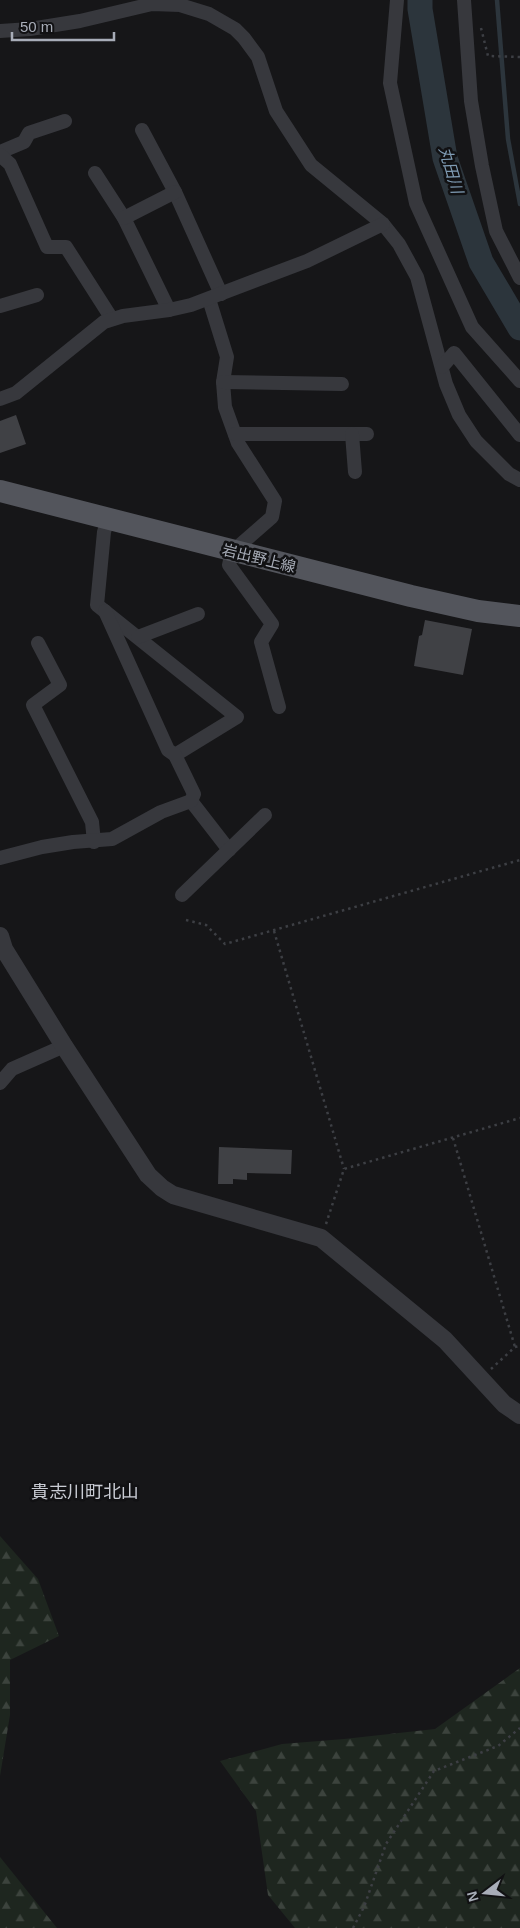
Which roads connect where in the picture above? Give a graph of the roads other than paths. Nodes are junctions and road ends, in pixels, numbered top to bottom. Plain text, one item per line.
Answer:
1 (398, 0) edge
2 (464, 0) edge
3 (0, 31) edge
4 (65, 121) dead end
5 (142, 130) dead end
6 (0, 153) edge
7 (95, 173) dead end
8 (174, 192) junction
9 (124, 218) junction
10 (383, 224) junction
11 (520, 278) edge
12 (37, 295) dead end
13 (215, 297) junction
14 (0, 306) edge
15 (169, 310) junction
16 (112, 319) junction
17 (442, 367) junction
18 (520, 381) edge
19 (223, 382) junction
20 (342, 384) dead end
21 (0, 399) edge
22 (235, 434) junction
23 (352, 434) junction
24 (367, 434) dead end
25 (520, 436) edge
26 (355, 472) dead end
27 (520, 480) edge
28 (0, 490) edge
29 (108, 519) junction
30 (232, 552) junction
31 (105, 611) junction
32 (198, 614) dead end
33 (520, 616) edge
34 (138, 637) junction
35 (38, 643) dead end
36 (278, 707) dead end
37 (175, 755) junction
38 (191, 801) junction
39 (265, 815) dead end
40 (94, 842) junction
41 (229, 850) junction
42 (0, 858) edge
43 (182, 895) dead end
44 (0, 936) edge
45 (64, 1046) junction
46 (0, 1083) edge
47 (520, 1416) edge

1 - 18 street
2 - 11 street
3 - 10 street
4 - 6 street
5 - 8 street
6 - 16 street
7 - 9 street
8 - 9 street
8 - 13 street
9 - 15 street
10 - 13 street
10 - 17 street
12 - 14 street
13 - 15 street
13 - 19 street
15 - 16 street
16 - 21 street
17 - 25 street
17 - 27 street
19 - 20 street
19 - 22 street
22 - 23 street
22 - 30 street
23 - 24 street
23 - 26 street
28 - 29 main road, 岩出野上線
29 - 30 main road, 岩出野上線
29 - 31 street
30 - 33 main road, 岩出野上線
30 - 36 street
31 - 34 street
31 - 37 street
32 - 34 street
34 - 37 street
35 - 40 street
37 - 38 street
38 - 40 street
38 - 41 street
39 - 41 street
40 - 42 street
41 - 43 street
44 - 45 street
45 - 46 street
45 - 47 street

